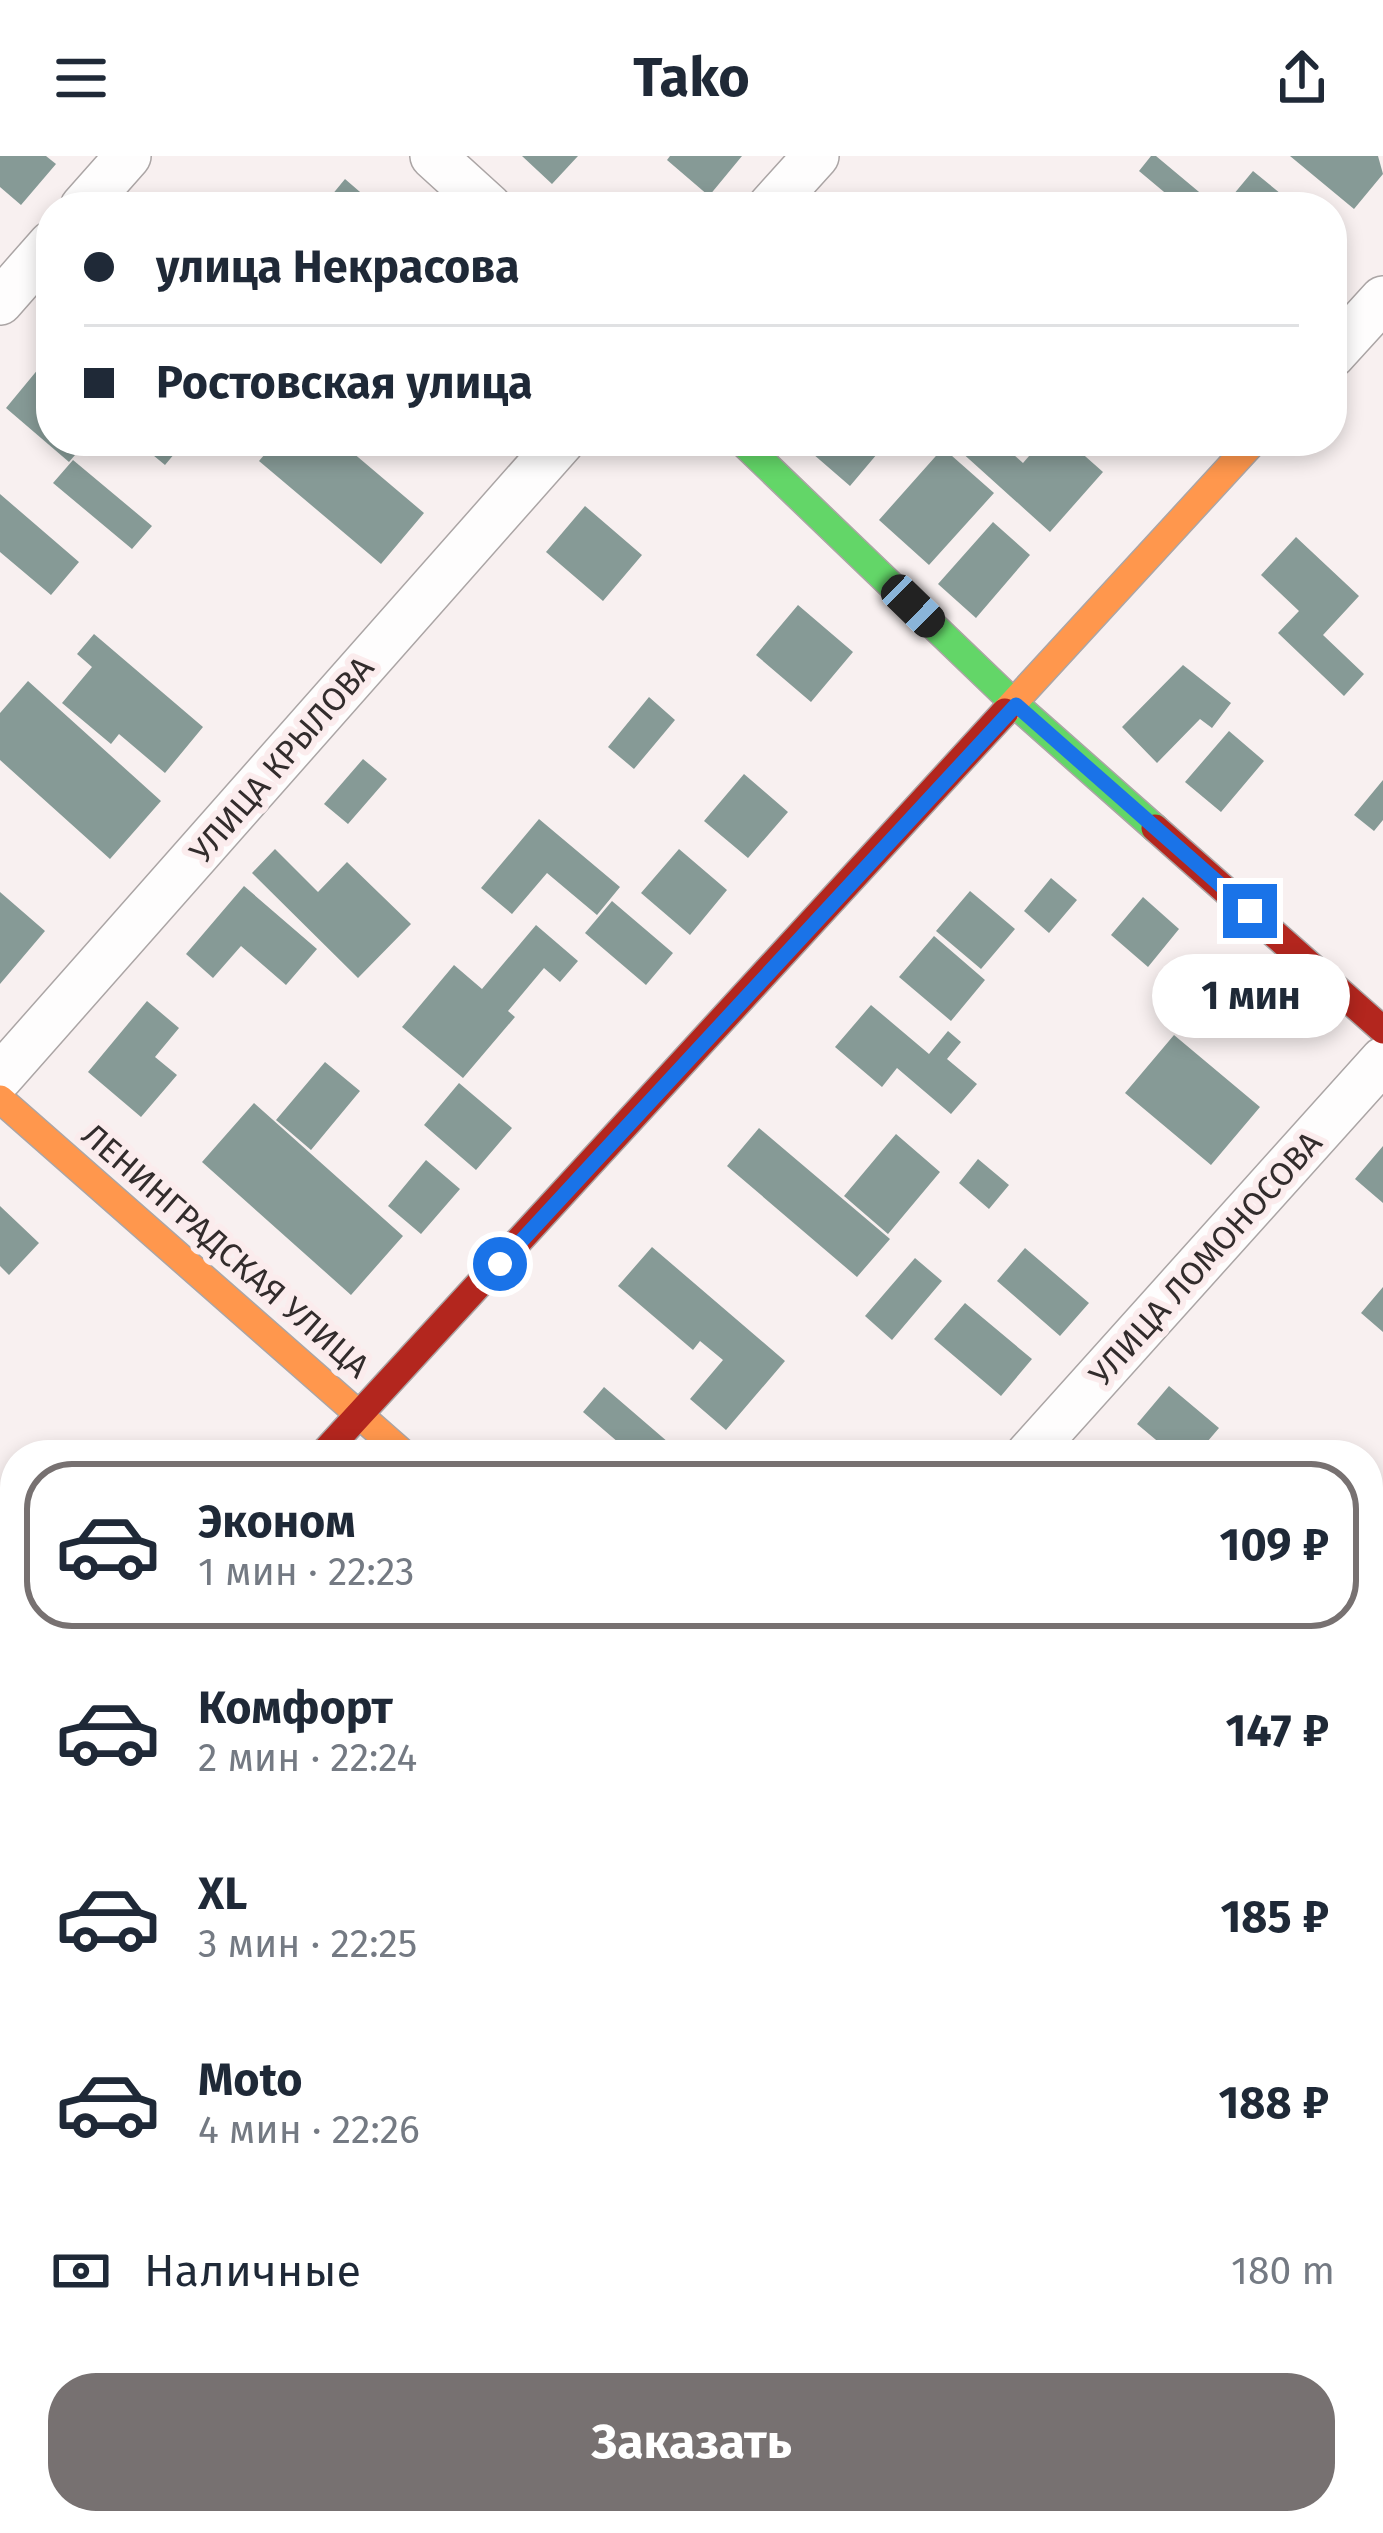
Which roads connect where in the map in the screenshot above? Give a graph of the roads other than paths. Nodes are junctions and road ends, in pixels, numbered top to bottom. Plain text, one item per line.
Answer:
1 (128, 156) edge
2 (433, 156) edge
3 (816, 156) edge
4 (96, 192) edge
5 (473, 192) edge
6 (784, 192) edge
7 (36, 261) edge
8 (1383, 299) edge
9 (0, 302) edge
10 (1347, 339) edge
11 (549, 456) edge
12 (756, 456) edge
13 (1240, 456) edge
14 (1016, 705) junction
15 (1383, 1030) edge
16 (1383, 1060) edge
17 (0, 1077) edge
18 (0, 1099) edge
19 (360, 1415) junction
20 (336, 1440) edge
21 (388, 1440) edge
22 (1041, 1440) edge

1 - 4 street
2 - 5 street
3 - 6 street
7 - 9 street
8 - 10 street
11 - 17 street, УЛИЦА КРЫЛОВА
12 - 14 street
13 - 14 street
14 - 15 street
14 - 19 street
16 - 22 street, УЛИЦА ЛОМОНОСОВА
18 - 19 street, ЛЕНИНГРАДСКАЯ УЛИЦА
19 - 20 street
19 - 21 street, ЛЕНИНГРАДСКАЯ УЛИЦА

